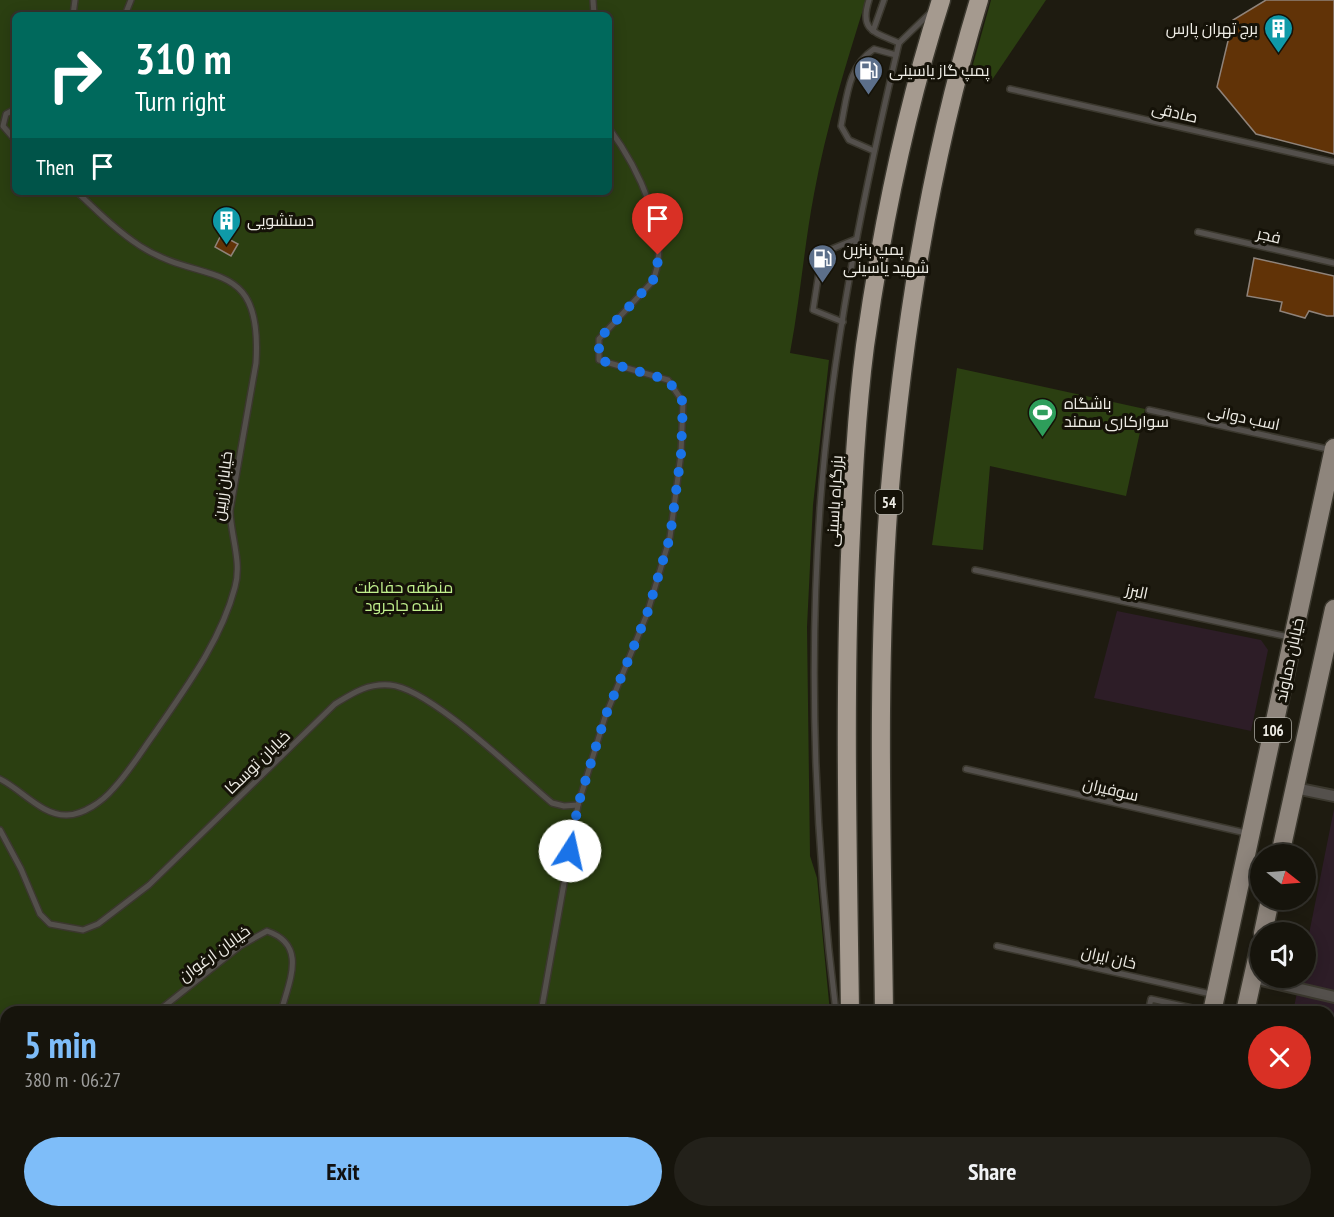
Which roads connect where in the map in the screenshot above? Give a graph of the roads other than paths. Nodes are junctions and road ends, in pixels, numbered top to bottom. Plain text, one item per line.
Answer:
1 (869, 0) edge
2 (884, 0) edge
3 (979, 0) edge
4 (940, 2) edge
5 (873, 31) junction
6 (899, 43) junction
7 (896, 55) junction
8 (1010, 89) dead end
9 (12, 111) edge
10 (612, 133) edge
11 (12, 136) edge
12 (874, 151) junction
13 (1334, 162) edge
14 (80, 195) edge
15 (1198, 232) dead end
16 (856, 239) junction
17 (1334, 263) edge
18 (843, 322) junction
19 (1149, 410) dead end
20 (1334, 449) edge
21 (975, 570) dead end
22 (1334, 609) edge
23 (1293, 638) junction
24 (966, 769) dead end
25 (0, 779) edge
26 (1295, 788) junction
27 (1334, 796) edge
28 (578, 805) junction
29 (0, 830) edge
30 (1251, 834) junction
31 (1282, 844) edge
32 (996, 946) dead end
33 (1251, 988) edge
34 (1296, 988) edge
35 (884, 989) junction
36 (1334, 997) edge
37 (165, 1006) edge
38 (282, 1006) edge
39 (542, 1006) edge
40 (835, 1006) edge
41 (850, 1006) edge
42 (884, 1006) edge
43 (888, 1006) edge
44 (1149, 1006) edge
45 (1205, 1006) edge
46 (1209, 1006) edge
47 (1213, 1006) edge
48 (1246, 1006) edge

1 - 5 lane
2 - 5 lane
3 - 35 highway, 54
4 - 6 lane
4 - 41 highway, بزرگراه یاسینی / 54
5 - 6 lane
6 - 7 lane
7 - 12 lane
7 - 12 lane
8 - 13 lane, صادقی
9 - 11 lane
10 - 28 lane
12 - 16 lane
14 - 25 lane, خیابان زربین
15 - 17 lane, فجر
16 - 18 lane
16 - 18 lane
18 - 40 lane
19 - 20 lane, اسب دوانی
20 - 23 main road, خیابان دماوند / 106
21 - 23 lane, البرز
22 - 26 main road, خیابان دماوند / 106
23 - 30 main road, خیابان دماوند / 106
24 - 30 lane, سوفیران
26 - 27 street
26 - 31 main road, خیابان دماوند / 106
28 - 29 lane, خیابان توسکا
28 - 39 lane
30 - 47 main road, خیابان دماوند / 106
32 - 46 lane, خان ایران
33 - 48 main road
34 - 36 street
35 - 42 highway, 54
35 - 43 highway
37 - 38 lane, خیابان ارغوان
44 - 45 lane

